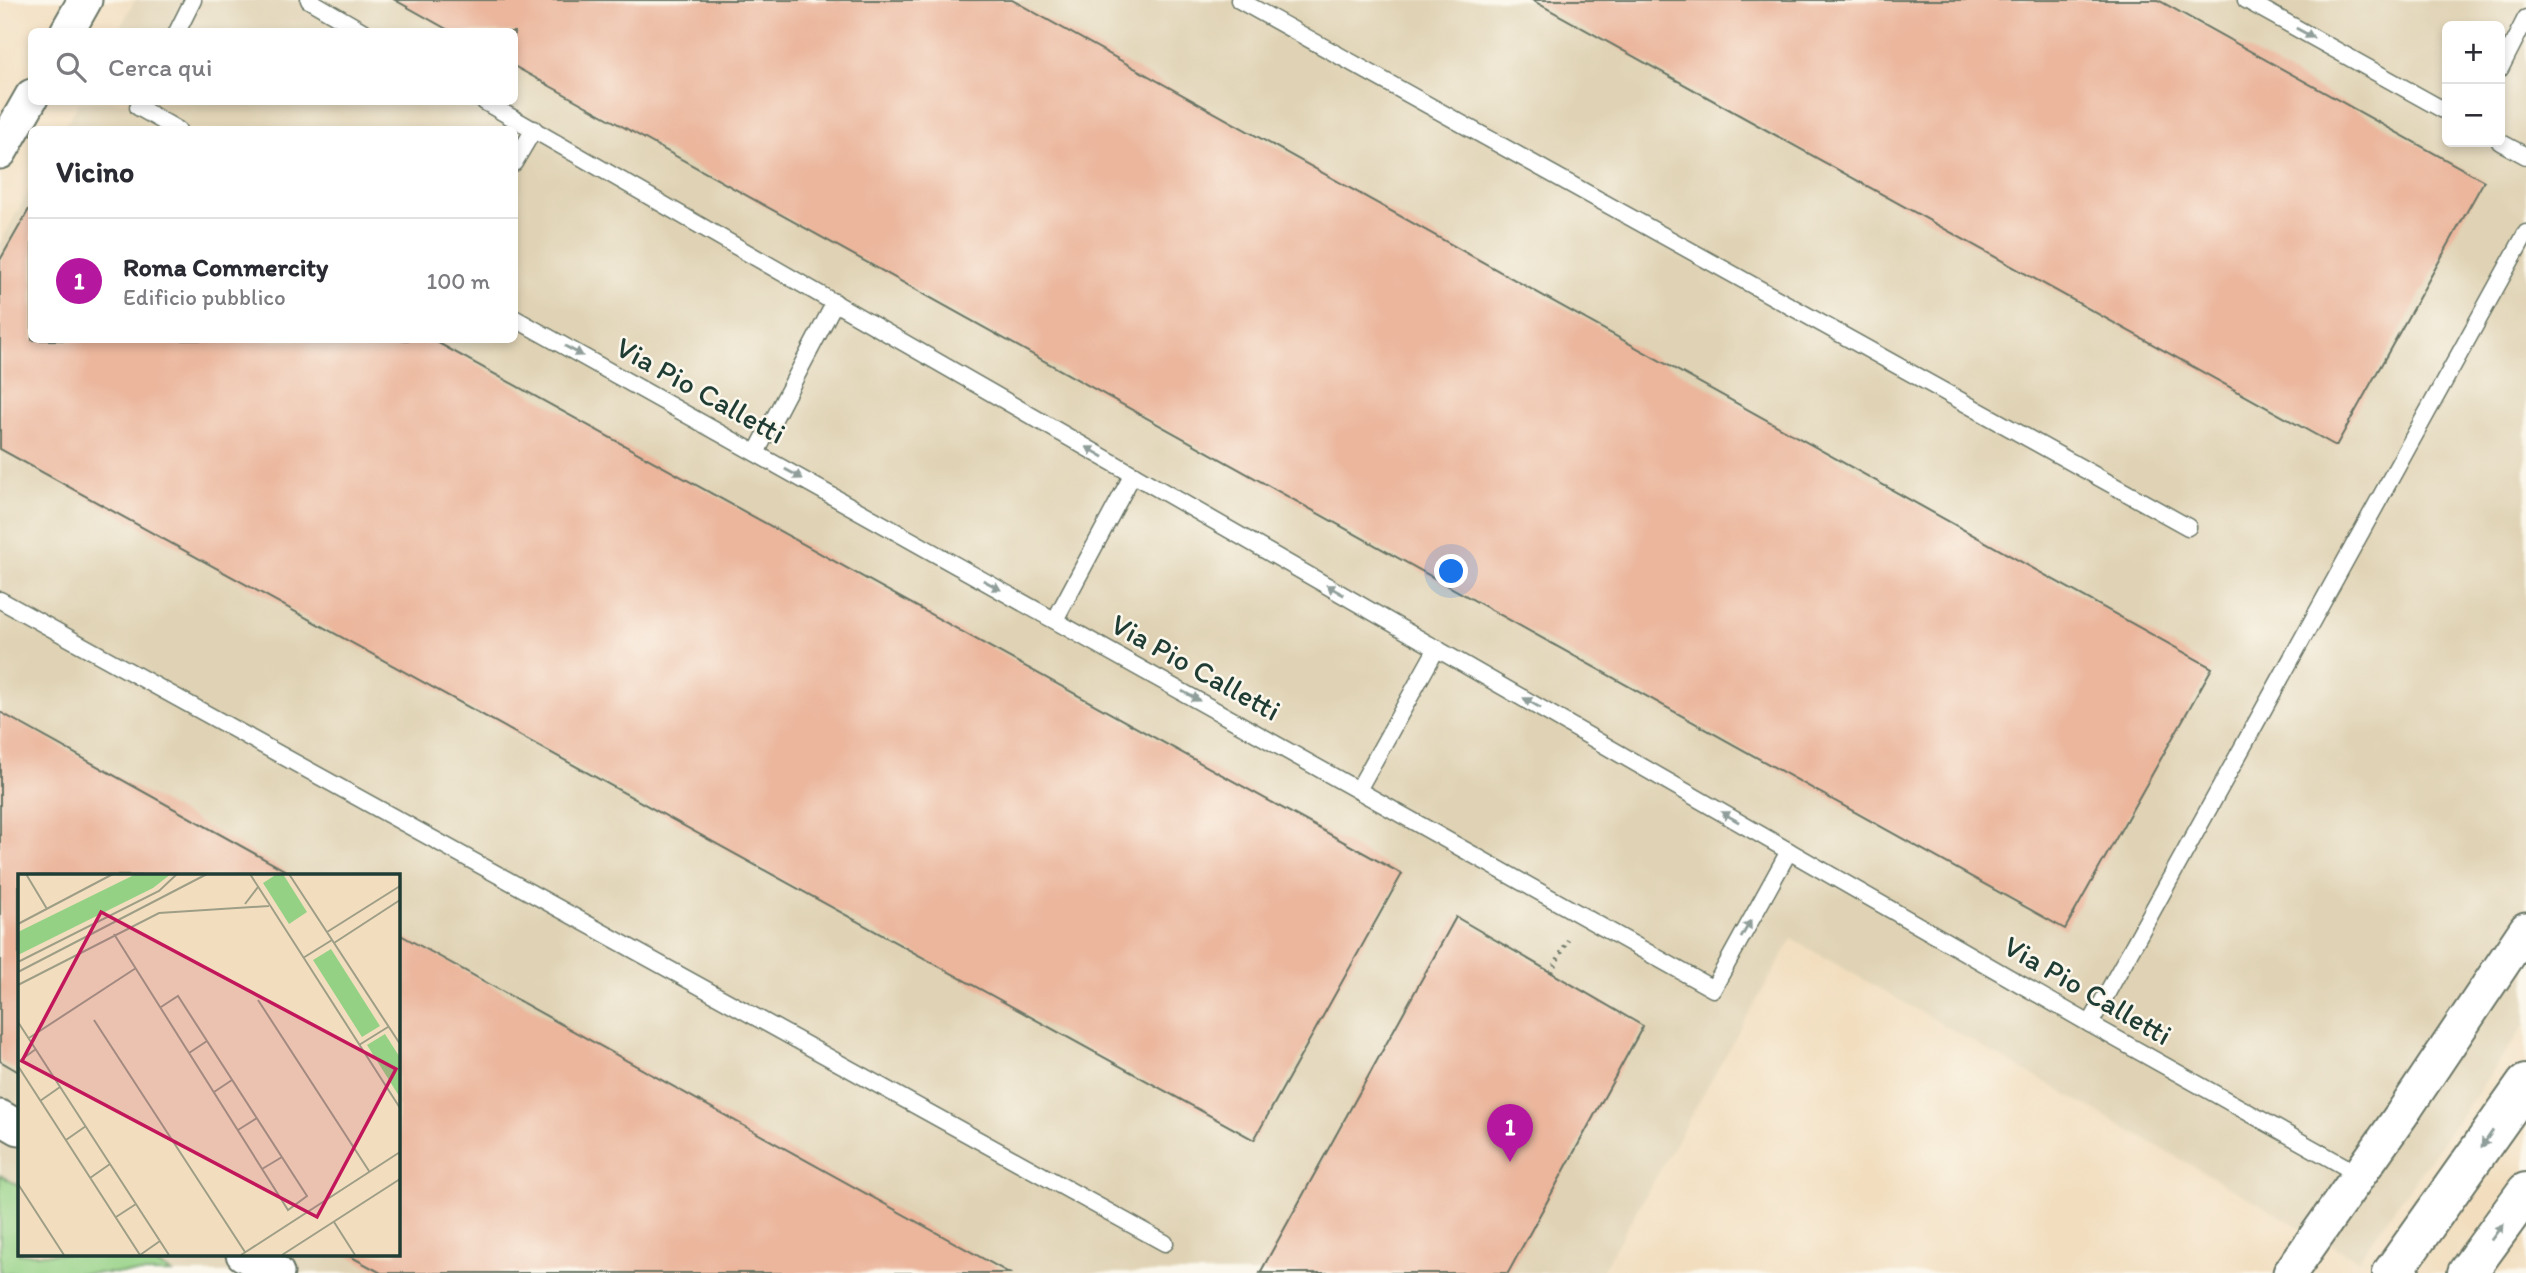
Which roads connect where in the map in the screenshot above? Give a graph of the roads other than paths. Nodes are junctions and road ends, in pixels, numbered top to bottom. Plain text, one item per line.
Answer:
1 (85, 0) edge
2 (193, 0) edge
3 (309, 0) edge
4 (1238, 0) edge
5 (2246, 0) edge
6 (2526, 18) edge
7 (69, 28) edge
8 (179, 28) edge
9 (356, 28) edge
10 (2505, 59) edge
11 (28, 103) edge
12 (140, 105) edge
13 (490, 105) edge
14 (2442, 109) edge
15 (172, 126) edge
16 (534, 129) junction
17 (2505, 145) edge
18 (0, 152) edge
19 (518, 156) edge
20 (2526, 156) edge
21 (2526, 233) edge
22 (835, 302) junction
23 (518, 320) edge
24 (756, 453) junction
25 (1133, 474) junction
26 (2188, 527) dead end
27 (0, 600) edge
28 (1055, 620) junction
29 (1437, 648) junction
30 (1358, 790) junction
31 (1789, 850) junction
32 (2526, 929) edge
33 (2090, 1024) junction
34 (2526, 1083) edge
35 (0, 1117) edge
36 (18, 1127) edge
37 (2360, 1175) junction
38 (2526, 1192) edge
39 (1165, 1243) dead end
40 (247, 1256) edge
41 (277, 1273) edge
42 (2290, 1273) edge
43 (2392, 1273) edge
44 (2467, 1273) edge

1 - 7 street
2 - 8 lane
3 - 9 lane
4 - 26 lane
5 -> 14 lane
6 - 10 lane
11 - 18 street
12 - 15 lane
13 - 16 lane, Via Pio Calletti
16 - 19 lane
16 - 22 lane, Via Pio Calletti
17 - 20 lane
21 - 33 lane
22 - 24 lane
25 -> 22 lane, Via Pio Calletti
23 -> 24 lane, Via Pio Calletti
24 -> 28 lane, Via Pio Calletti
25 - 28 lane
29 -> 25 lane, Via Pio Calletti
27 - 39 lane
28 -> 30 lane, Via Pio Calletti
29 - 30 lane
31 -> 29 lane, Via Pio Calletti
30 -> 31 lane, Via Pio Calletti
31 - 33 lane, Via Pio Calletti
32 - 37 street
33 - 37 lane, Via Pio Calletti
34 -> 43 street
35 - 36 street
37 - 42 street
44 -> 38 street
40 - 41 street

